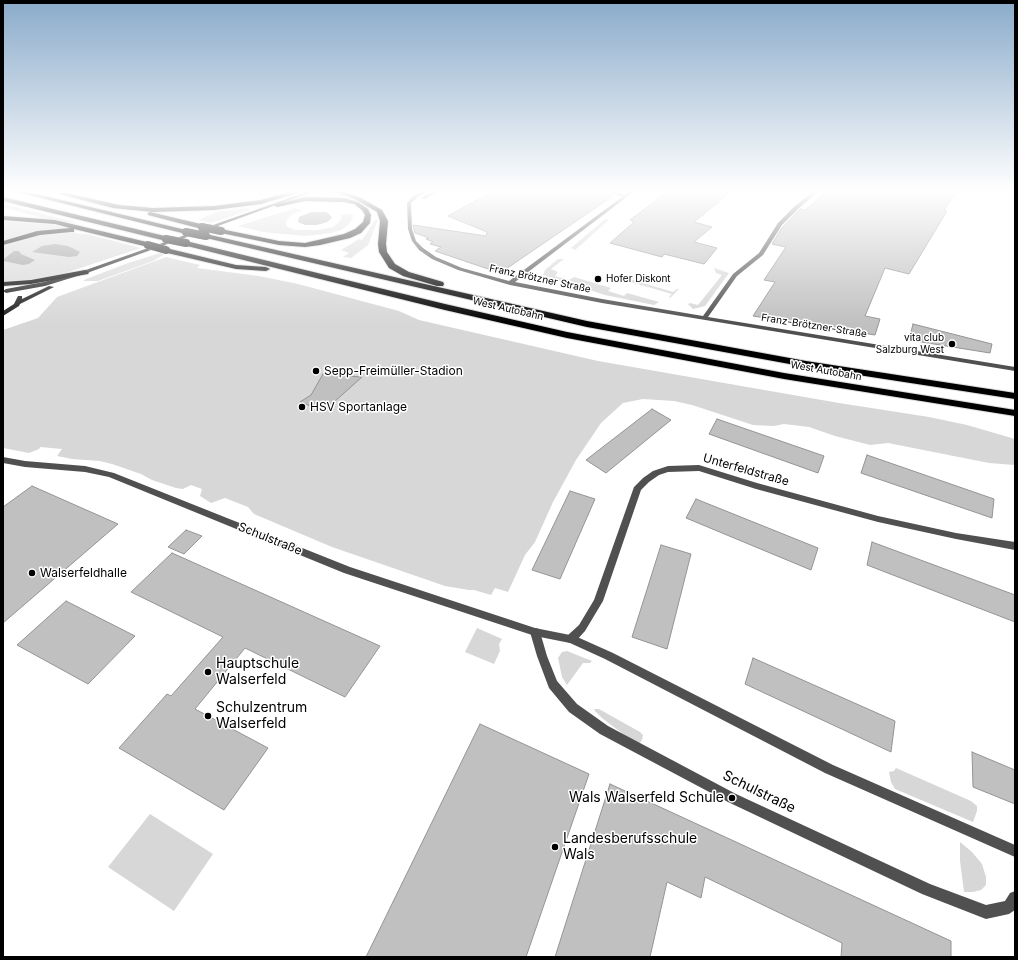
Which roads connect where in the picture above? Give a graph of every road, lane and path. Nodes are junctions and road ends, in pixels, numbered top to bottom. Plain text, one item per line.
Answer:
1 (34, 235) edge
2 (109, 235) edge
3 (149, 235) edge
4 (192, 235) edge
5 (200, 235) edge
6 (238, 235) edge
7 (350, 235) edge
8 (383, 235) edge
9 (412, 235) edge
10 (573, 235) edge
11 (773, 235) edge
12 (3, 243) edge
13 (85, 272) junction
14 (301, 272) junction
15 (510, 282) junction
16 (4, 289) edge
17 (468, 298) junction
18 (20, 302) junction
19 (3, 314) edge
20 (704, 318) junction
21 (1015, 369) edge
22 (1015, 396) edge
23 (1015, 413) edge
24 (3, 460) edge
25 (1015, 546) edge
26 (535, 632) junction
27 (571, 640) junction
28 (1015, 851) edge
29 (1015, 898) edge

1 - 12 highway
2 - 14 highway, bridge
3 - 14 highway, West Autobahn, bridge
4 - 13 main road
5 - 17 highway, West Autobahn, bridge
6 - 7 highway, bridge
8 - 17 highway
9 - 15 street, Franz Brötzner Straße
10 - 15 street
11 - 20 street
13 - 16 highway
13 - 18 main road
14 - 23 highway, West Autobahn
15 - 20 street, Franz Brötzner Straße
16 - 18 main road
17 - 22 highway, West Autobahn
18 - 19 main road
20 - 21 street, Franz-Brötzner-Straße
24 - 26 street, Schulstraße
25 - 27 street, Unterfeldstraße
26 - 27 street, Schulstraße
26 - 29 street, Schulstraße
27 - 28 street, Schulstraße

